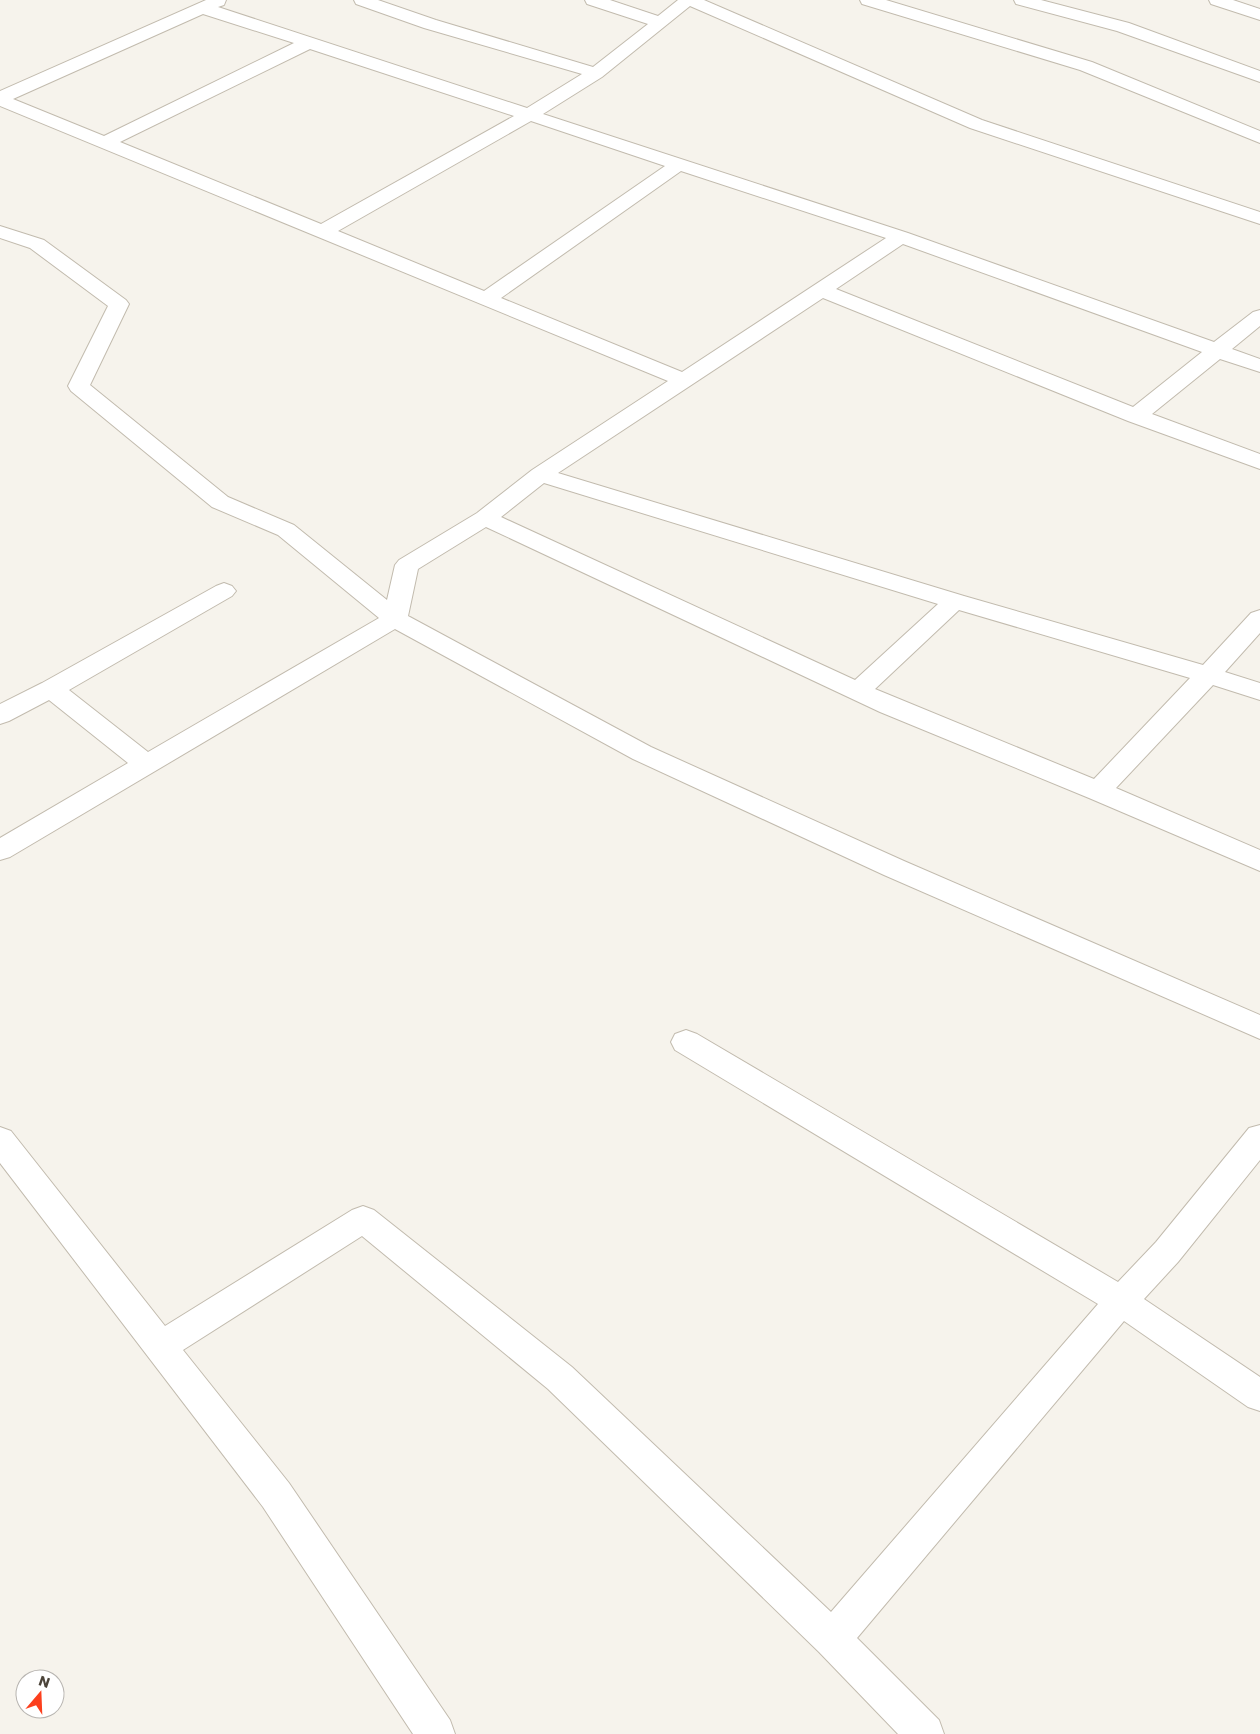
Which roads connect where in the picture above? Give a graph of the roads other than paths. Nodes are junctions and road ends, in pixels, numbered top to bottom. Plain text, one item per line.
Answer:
1 (220, 0) edge
2 (362, 0) edge
3 (593, 0) edge
4 (689, 0) edge
5 (868, 0) edge
6 (1022, 0) edge
7 (1217, 0) edge
8 (203, 8) junction
9 (1260, 15) edge
10 (660, 22) junction
11 (306, 44) junction
12 (596, 73) junction
13 (1260, 78) edge
14 (0, 99) edge
15 (527, 116) junction
16 (1260, 138) edge
17 (104, 142) junction
18 (680, 164) junction
19 (1260, 218) edge
20 (0, 232) edge
21 (322, 232) junction
22 (901, 237) junction
23 (822, 290) junction
24 (487, 298) junction
25 (1260, 316) edge
26 (1218, 351) junction
27 (1260, 366) edge
28 (684, 380) junction
29 (1136, 416) junction
30 (1260, 462) edge
31 (540, 475) junction
32 (485, 518) junction
33 (224, 591) dead end
34 (955, 602) junction
35 (1260, 618) edge
36 (395, 619) junction
37 (1208, 674) junction
38 (51, 689) junction
39 (858, 691) junction
40 (1260, 692) edge
41 (0, 715) edge
42 (146, 764) junction
43 (1098, 791) junction
44 (0, 850) edge
45 (1260, 862) edge
46 (1260, 1028) edge
47 (686, 1042) dead end
48 (1260, 1137) edge
49 (0, 1140) edge
50 (1121, 1301) junction
51 (161, 1346) junction
52 (1260, 1396) edge
53 (832, 1639) junction
54 (436, 1734) edge
55 (925, 1734) edge

1 - 8 street
2 - 12 street
3 - 10 street
4 - 10 street
4 - 19 street
5 - 16 street
6 - 13 street
7 - 9 street
8 - 11 street
8 - 14 street
10 - 12 street
11 - 15 street
11 - 17 street
12 - 15 street
14 - 17 street
15 - 18 street
15 - 21 street
17 - 21 street
18 - 22 street
18 - 24 street
20 - 36 street
21 - 24 street
22 - 23 street
22 - 26 street
23 - 28 street
23 - 29 street
24 - 28 street
25 - 26 street
26 - 27 street
26 - 29 street
28 - 31 street
29 - 30 street
31 - 32 street
31 - 34 street
32 - 36 street
32 - 39 street
33 - 38 street
34 - 37 street
34 - 39 street
35 - 37 street
36 - 42 street
36 - 46 street
37 - 40 street
37 - 43 street
38 - 41 street
38 - 42 street
39 - 43 street
42 - 44 street
43 - 45 street
47 - 50 street
48 - 50 street
49 - 51 street
50 - 52 street
50 - 53 street
51 - 53 street
51 - 54 street
53 - 55 street

